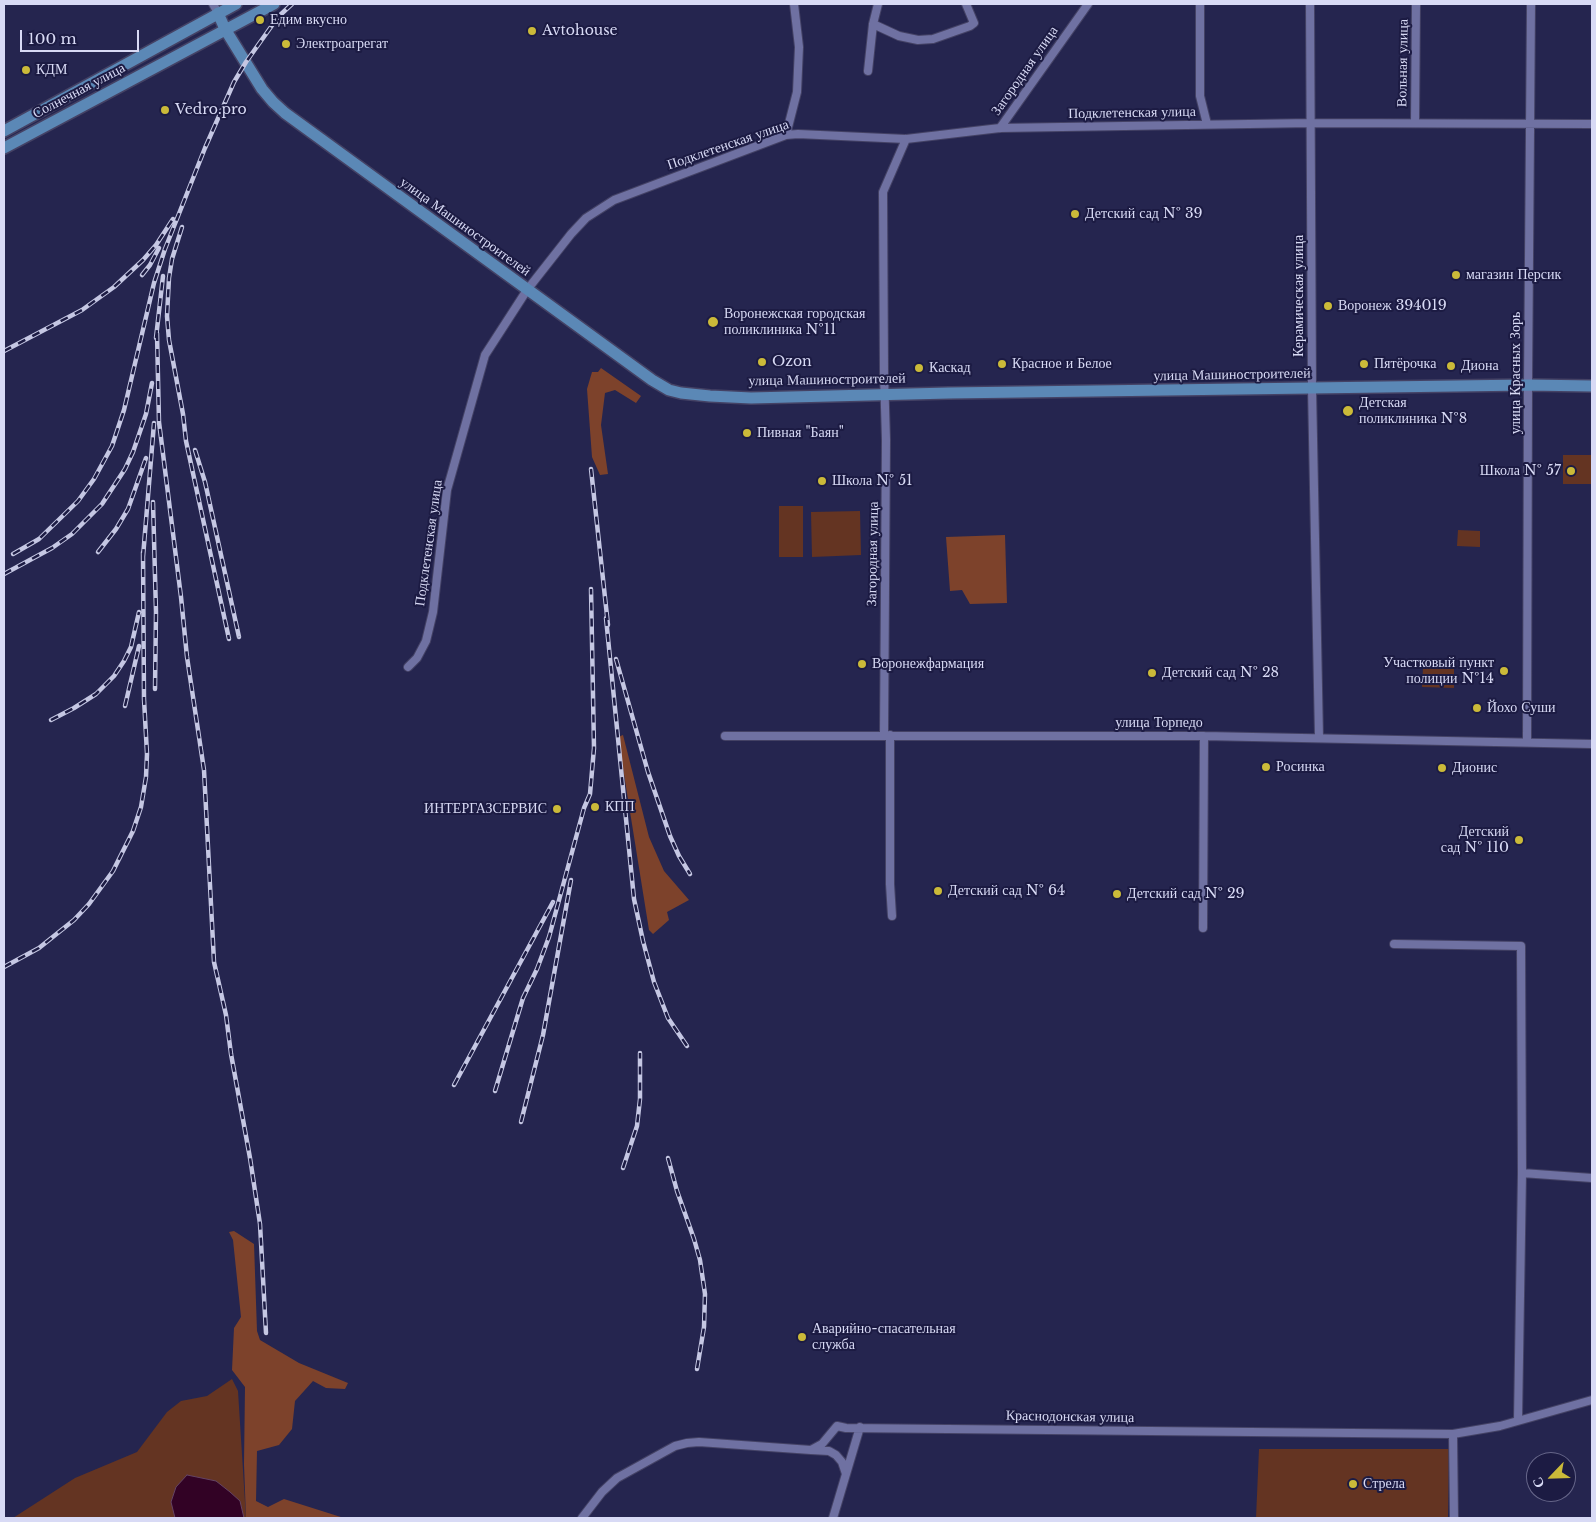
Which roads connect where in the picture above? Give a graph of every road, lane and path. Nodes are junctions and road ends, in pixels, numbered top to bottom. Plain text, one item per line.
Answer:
1 (236, 4) edge
2 (274, 4) edge
3 (794, 4) edge
4 (878, 4) edge
5 (966, 4) edge
6 (1088, 4) edge
7 (1200, 4) edge
8 (1310, 4) edge
9 (1416, 4) edge
10 (1531, 4) edge
11 (215, 8) edge
12 (873, 24) junction
13 (226, 29) junction
14 (868, 71) dead end
15 (1311, 123) junction
16 (1415, 123) junction
17 (1208, 124) junction
18 (1592, 124) edge
19 (1530, 125) junction
20 (1000, 128) junction
21 (4, 131) edge
22 (786, 135) junction
23 (906, 139) junction
24 (4, 148) edge
25 (527, 290) junction
26 (1528, 385) junction
27 (1592, 386) edge
28 (1312, 389) junction
29 (884, 394) junction
30 (408, 667) dead end
31 (887, 735) junction
32 (725, 736) dead end
33 (1204, 736) junction
34 (1318, 738) junction
35 (1527, 742) junction
36 (1592, 744) edge
37 (892, 916) dead end
38 (1203, 928) dead end
39 (1394, 944) dead end
40 (1522, 1173) junction
41 (1592, 1178) edge
42 (1592, 1400) edge
43 (1518, 1420) junction
44 (860, 1427) junction
45 (1453, 1434) junction
46 (811, 1450) junction
47 (847, 1475) junction
48 (582, 1518) edge
49 (833, 1518) edge
50 (1454, 1518) edge

1 - 11 street, Солнечная улица
2 - 13 street, Солнечная улица
3 - 22 street
4 - 12 street
5 - 12 street
6 - 20 street, Загородная улица
7 - 17 street
8 - 15 street, Керамическая улица
9 - 16 street, Вольная улица
10 - 19 street, улица Красных Зорь
11 - 13 street, улица Машиностроителей
11 - 21 street, Солнечная улица
12 - 14 street
13 - 24 street, Солнечная улица
13 - 25 street, улица Машиностроителей
15 - 16 street, Подклетенская улица
15 - 17 street, Подклетенская улица
15 - 28 street, Керамическая улица
16 - 19 street, Подклетенская улица
17 - 20 street, Подклетенская улица
18 - 19 street, Подклетенская улица
19 - 26 street, улица Красных Зорь
20 - 23 street, Подклетенская улица
22 - 23 street, Подклетенская улица
22 - 25 street, Подклетенская улица
23 - 29 street, Загородная улица
25 - 29 street, улица Машиностроителей
25 - 30 street, Подклетенская улица
26 - 27 street, улица Машиностроителей
26 - 28 street, улица Машиностроителей
26 - 35 street, улица Красных Зорь
28 - 29 street, улица Машиностроителей
28 - 34 street, Керамическая улица
29 - 31 street, Загородная улица
31 - 32 street, улица Торпедо
31 - 33 street, улица Торпедо
31 - 37 street, Загородная улица
33 - 34 street, улица Торпедо
33 - 38 street
34 - 35 street, улица Торпедо
35 - 36 street, улица Торпедо
39 - 40 street
40 - 41 street
40 - 43 street
42 - 43 street, Краснодонская улица
43 - 45 street, Краснодонская улица
44 - 45 street, Краснодонская улица
44 - 46 street, Краснодонская улица
44 - 47 street
45 - 50 street
46 - 47 street
46 - 48 street
47 - 49 street

